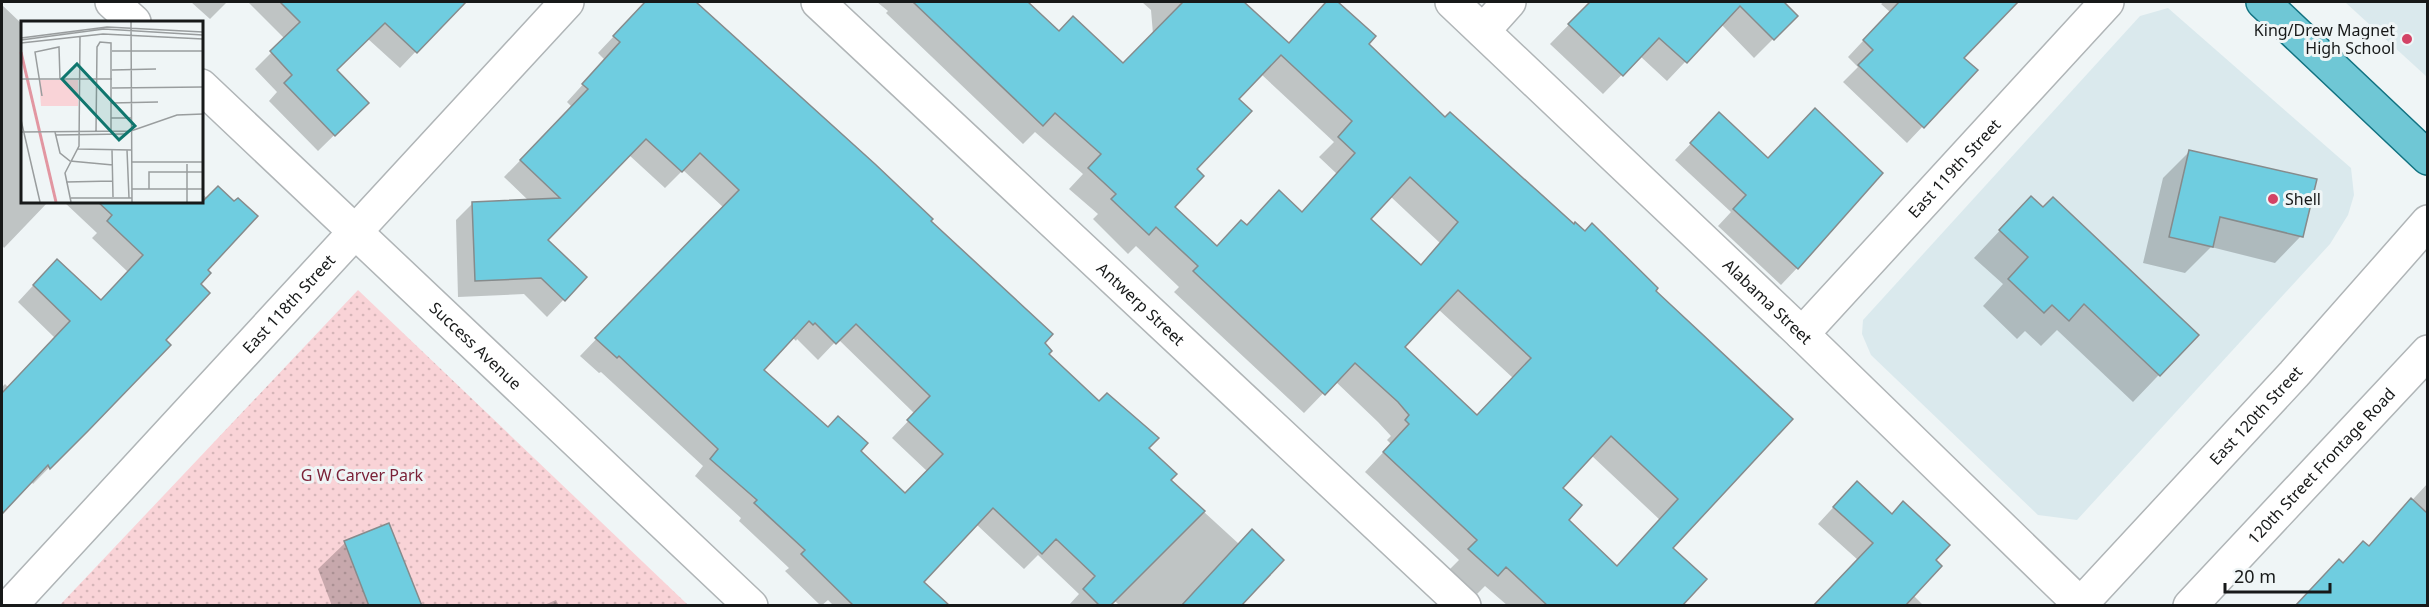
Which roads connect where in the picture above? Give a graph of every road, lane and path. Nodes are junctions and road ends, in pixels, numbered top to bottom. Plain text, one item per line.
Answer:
1 (112, 2) edge
2 (567, 2) edge
3 (818, 2) edge
4 (1452, 2) edge
5 (1509, 2) edge
6 (2108, 2) edge
7 (2263, 2) edge
8 (133, 21) edge
9 (1483, 31) junction
10 (202, 87) edge
11 (2427, 158) edge
12 (2427, 222) edge
13 (354, 231) junction
14 (1802, 334) junction
15 (2427, 352) edge
16 (2080, 605) edge
17 (9, 606) edge
18 (751, 606) edge
19 (1464, 606) edge
20 (2190, 606) edge

1 - 8 street
2 - 13 street, East 118th Street
3 - 19 street, Antwerp Street
4 - 9 street, Alabama Street
5 - 9 street
6 - 14 street, East 119th Street
7 - 11 main road
9 - 14 street, Alabama Street
10 - 13 street, Success Avenue
12 - 16 street, East 120th Street
13 - 17 street, East 118th Street
13 - 18 street, Success Avenue
14 - 16 street, Alabama Street
15 - 20 street, 120th Street Frontage Road

